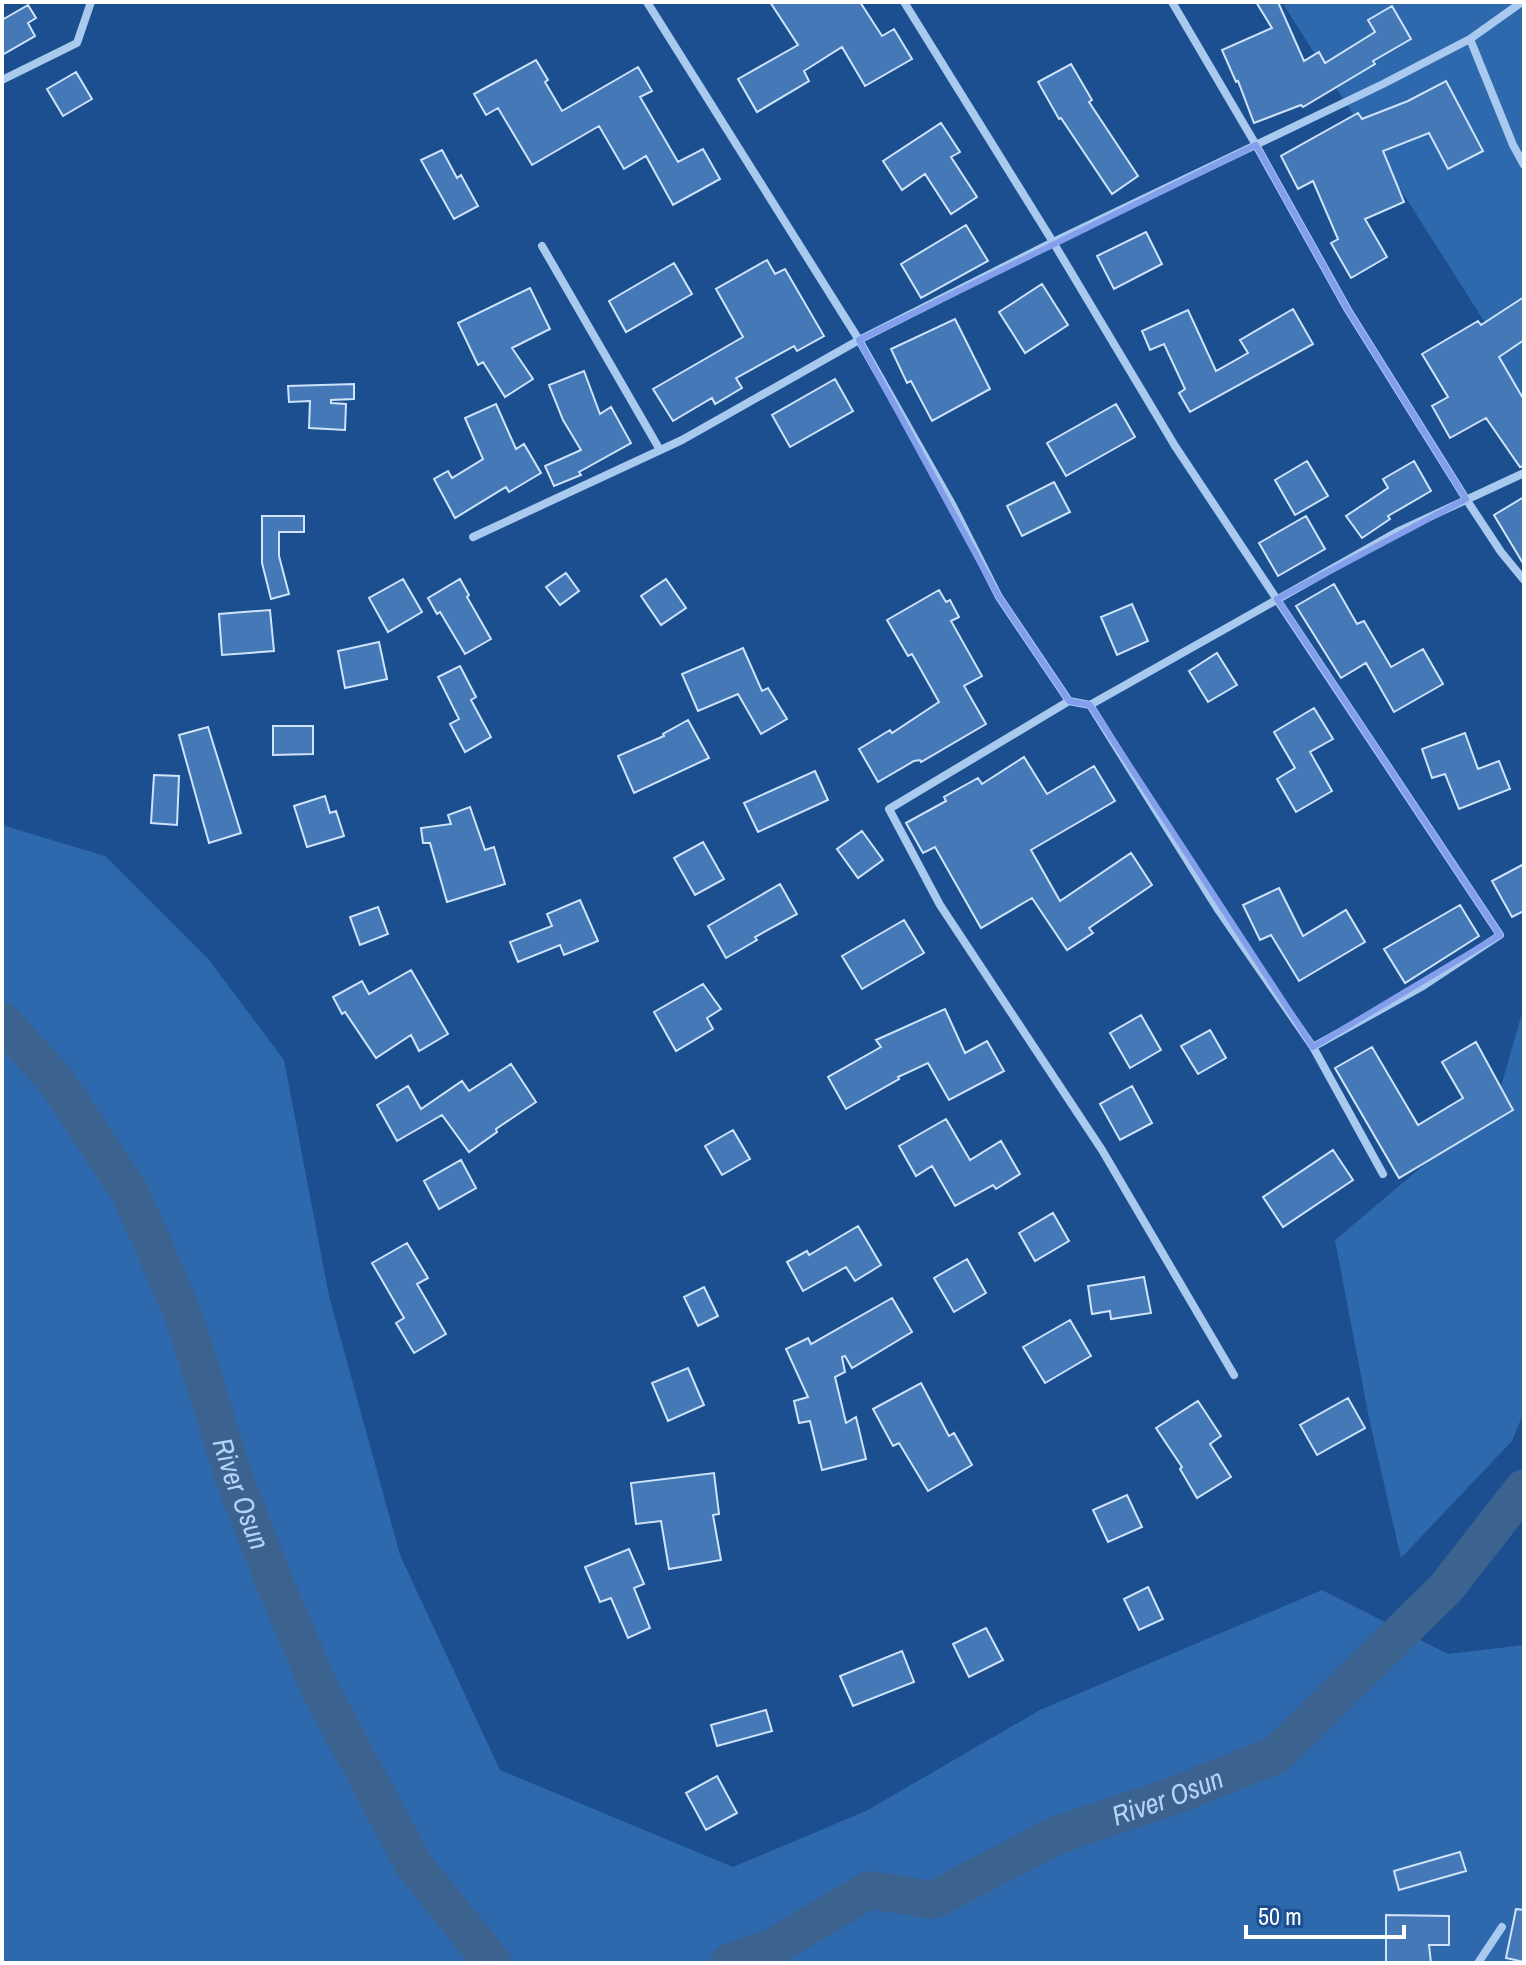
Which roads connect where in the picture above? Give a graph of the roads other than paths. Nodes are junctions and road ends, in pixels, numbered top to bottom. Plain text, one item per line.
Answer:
1 (91, 2) edge
2 (647, 2) edge
3 (904, 2) edge
4 (1172, 2) edge
5 (1522, 2) edge
6 (1470, 39) junction
7 (2, 80) edge
8 (1256, 145) junction
9 (1524, 165) edge
10 (1053, 242) junction
11 (542, 246) dead end
12 (859, 340) junction
13 (660, 450) junction
14 (1524, 473) edge
15 (1466, 499) junction
16 (473, 537) dead end
17 (1524, 580) edge
18 (1277, 599) junction
19 (1069, 701) junction
20 (1090, 705) junction
21 (1313, 1047) junction
22 (1383, 1174) dead end
23 (1234, 1375) dead end
24 (1502, 1927) dead end
25 (1478, 1963) edge

1 - 7 street
2 - 12 street
3 - 10 street
4 - 8 street
5 - 6 street
6 - 8 street
6 - 9 street
8 - 10 street
8 - 15 street
10 - 12 street
10 - 18 street
11 - 13 street
12 - 13 street
12 - 19 street
13 - 16 street
14 - 15 street
15 - 17 street
15 - 18 street
18 - 20 street
18 - 21 street
19 - 20 street
19 - 23 street
20 - 21 street
21 - 22 street
24 - 25 street

